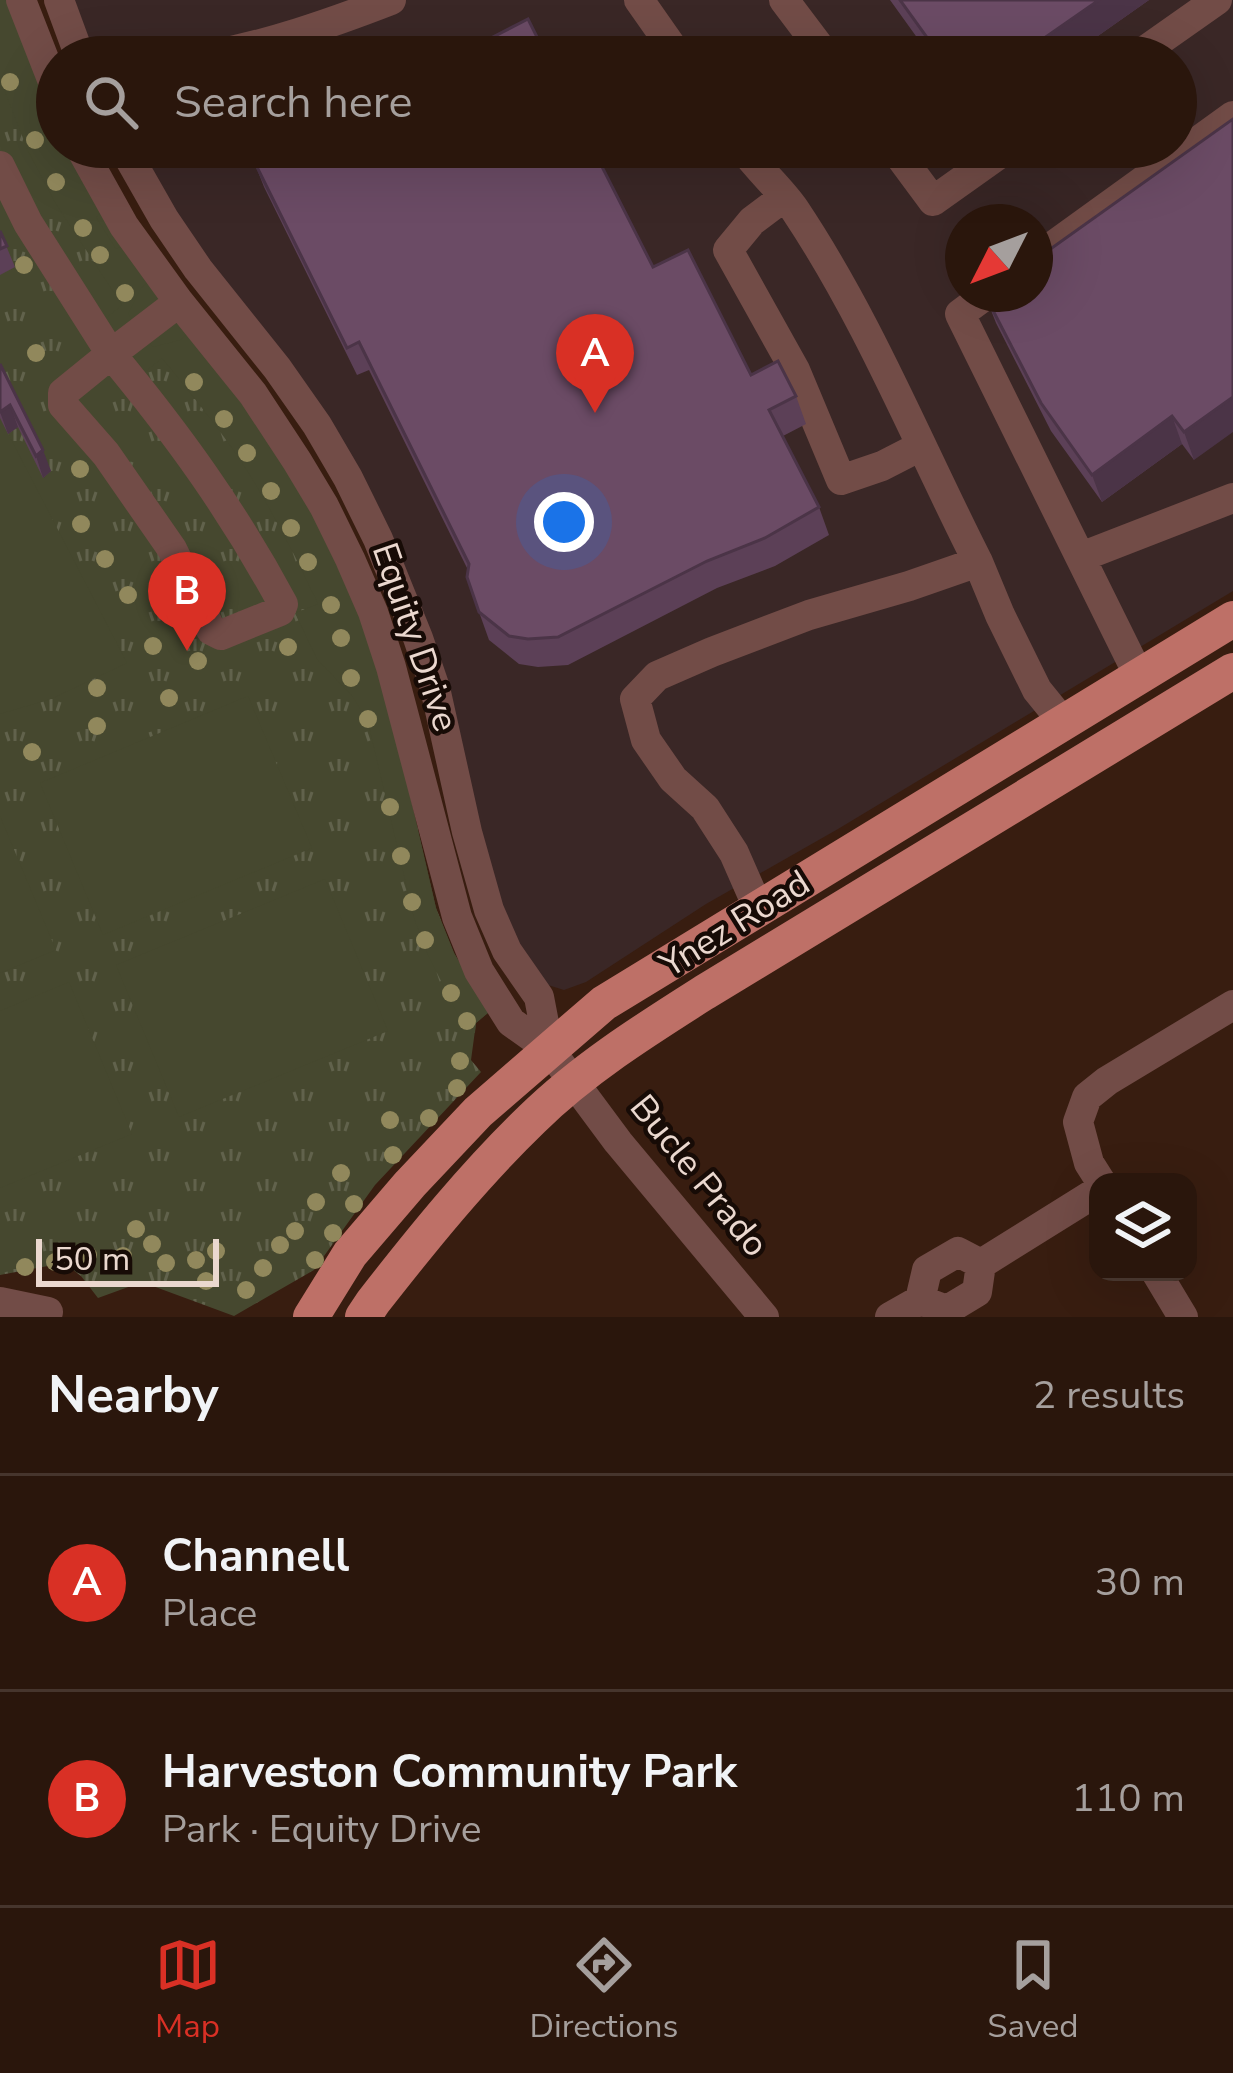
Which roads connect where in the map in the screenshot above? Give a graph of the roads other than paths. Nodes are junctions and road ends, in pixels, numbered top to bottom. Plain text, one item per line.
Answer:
1 (21, 0) edge
2 (59, 0) edge
3 (391, 0) edge
4 (639, 0) edge
5 (784, 0) edge
6 (1217, 0) edge
7 (72, 36) edge
8 (292, 36) edge
9 (664, 36) edge
10 (811, 36) edge
11 (1166, 36) edge
12 (36, 38) edge
13 (1233, 116) edge
14 (1197, 142) edge
15 (0, 166) edge
16 (92, 168) edge
17 (135, 168) edge
18 (760, 168) edge
19 (909, 168) edge
20 (979, 168) edge
21 (1161, 168) edge
22 (784, 196) junction
23 (1053, 246) edge
24 (179, 302) junction
25 (963, 312) edge
26 (111, 354) junction
27 (921, 446) junction
28 (1233, 497) edge
29 (1082, 557) junction
30 (978, 562) junction
31 (1233, 620) edge
32 (1233, 671) edge
33 (1139, 676) junction
34 (1063, 722) junction
35 (759, 910) junction
36 (1233, 1006) edge
37 (549, 1049) junction
38 (575, 1084) junction
39 (1095, 1173) edge
40 (1089, 1197) edge
41 (1162, 1281) edge
42 (0, 1302) edge
43 (48, 1312) dead end
44 (311, 1317) edge
45 (363, 1317) edge
46 (764, 1317) edge
47 (890, 1317) edge
48 (1184, 1317) edge

1 - 12 street
2 - 7 street
3 - 8 street
4 - 9 street
5 - 10 street
6 - 11 street
13 - 14 street
15 - 26 street
16 - 24 street, Equity Drive
17 - 37 street, Equity Drive
18 - 22 street
19 - 20 street
21 - 23 street
22 - 27 street
22 - 27 street
24 - 26 street
24 - 37 street, Equity Drive
25 - 29 street
26 - 26 street
27 - 30 street
28 - 29 street
29 - 33 street
30 - 34 street
30 - 35 street
31 - 33 main road, Ynez Road
32 - 38 main road, Ynez Road
33 - 34 main road, Ynez Road
34 - 35 main road, Ynez Road
35 - 37 main road, Ynez Road
36 - 39 street
37 - 38 street, Equity Drive
37 - 44 main road, Ynez Road
38 - 45 main road, Ynez Road
38 - 46 street, Bucle Prado
40 - 47 street
41 - 48 street
42 - 43 street

